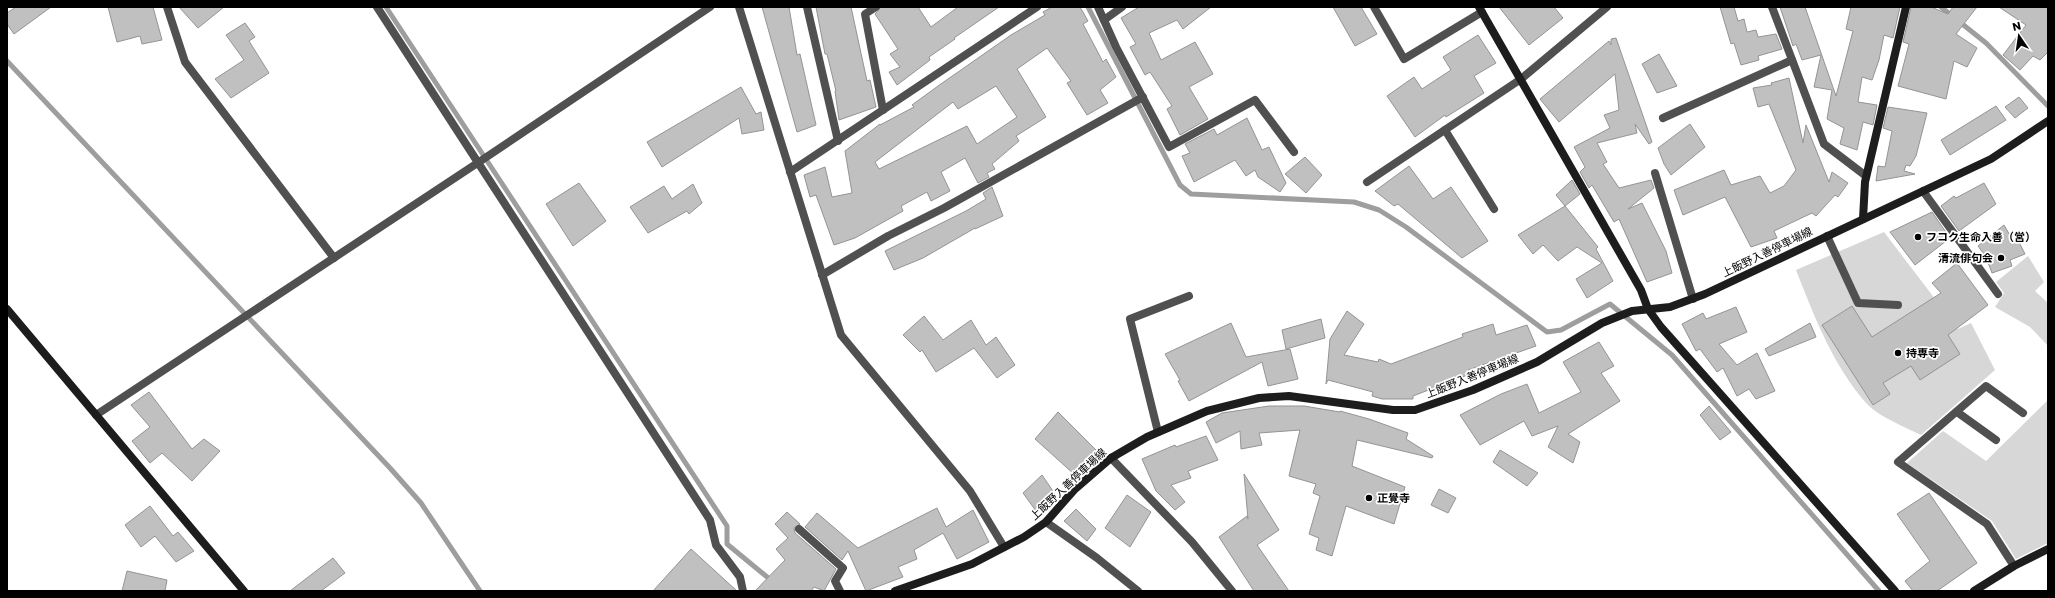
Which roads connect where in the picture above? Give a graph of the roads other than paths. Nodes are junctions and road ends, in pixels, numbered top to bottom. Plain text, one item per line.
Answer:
1 (168, 7) edge
2 (377, 7) edge
3 (710, 7) edge
4 (739, 7) edge
5 (807, 7) edge
6 (876, 7) edge
7 (1037, 7) edge
8 (1098, 7) edge
9 (1122, 7) edge
10 (1374, 7) edge
11 (1607, 7) edge
12 (1772, 7) edge
13 (1906, 7) edge
14 (864, 10) edge
15 (1481, 10) edge
16 (1104, 20) junction
17 (1792, 60) junction
18 (1521, 79) junction
19 (1143, 97) junction
20 (883, 110) junction
21 (1663, 118) dead end
22 (2048, 122) edge
23 (1445, 130) junction
24 (838, 141) junction
25 (1294, 152) dead end
26 (479, 162) junction
27 (790, 172) junction
28 (1655, 173) dead end
29 (1866, 176) junction
30 (1367, 182) dead end
31 (1923, 191) junction
32 (1494, 209) dead end
33 (1863, 219) junction
34 (1827, 236) junction
35 (334, 258) junction
36 (822, 275) junction
37 (1998, 294) dead end
38 (1189, 296) dead end
39 (1693, 299) junction
40 (1898, 305) dead end
41 (7, 309) edge
42 (1648, 309) junction
43 (1957, 412) junction
44 (2023, 412) dead end
45 (96, 415) junction
46 (1158, 432) junction
47 (1996, 440) dead end
48 (1111, 458) junction
49 (1046, 522) junction
50 (799, 529) dead end
51 (1004, 547) junction
52 (2048, 549) edge
53 (2014, 566) junction
54 (244, 591) edge
55 (743, 591) edge
56 (840, 591) edge
57 (895, 591) edge
58 (1138, 591) edge
59 (1232, 591) edge
60 (1895, 591) edge
61 (1974, 591) edge

1 - 35 street
2 - 26 street
3 - 26 street
4 - 27 street
5 - 24 street
6 - 14 street
7 - 20 street
8 - 16 street
9 - 16 street
10 - 15 street
11 - 18 street
12 - 17 street
13 - 29 street
14 - 20 street
15 - 18 street
16 - 19 street
17 - 21 street
17 - 29 street
18 - 23 street
18 - 42 street
19 - 25 street
19 - 36 street
20 - 24 street
22 - 31 street, 上飯野入善停車場線
23 - 30 street
23 - 32 street
24 - 27 street
26 - 35 street
26 - 55 street
27 - 36 street
28 - 39 street
29 - 33 street
31 - 33 street, 上飯野入善停車場線
31 - 37 street
33 - 34 street, 上飯野入善停車場線
34 - 39 street, 上飯野入善停車場線
34 - 40 street
35 - 45 street
36 - 51 street
38 - 46 street
39 - 42 street, 上飯野入善停車場線
41 - 45 street
42 - 46 street, 上飯野入善停車場線
42 - 60 street
43 - 44 street
43 - 47 street
43 - 53 street
45 - 54 street
46 - 48 street, 上飯野入善停車場線
48 - 49 street, 上飯野入善停車場線
48 - 59 street
49 - 51 street, 上飯野入善停車場線
49 - 58 street
50 - 56 street
51 - 57 street, 上飯野入善停車場線
52 - 53 street
53 - 61 street

